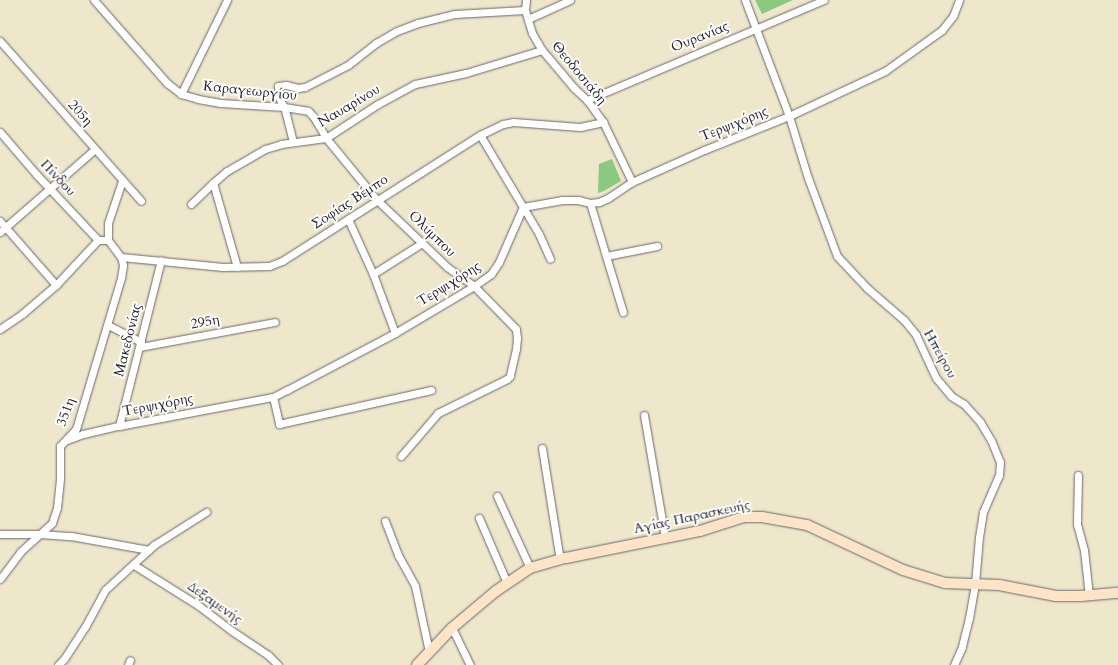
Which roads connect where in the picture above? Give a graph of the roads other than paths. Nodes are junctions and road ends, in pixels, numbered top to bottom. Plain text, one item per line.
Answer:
1 (94, 0) edge
2 (227, 0) edge
3 (526, 0) edge
4 (570, 0) edge
5 (745, 0) edge
6 (824, 0) edge
7 (959, 0) edge
8 (525, 10) junction
9 (528, 18) junction
10 (757, 28) junction
11 (0, 41) edge
12 (542, 50) junction
13 (181, 94) junction
14 (587, 100) junction
15 (284, 107) junction
16 (789, 116) junction
17 (603, 122) junction
18 (0, 132) edge
19 (480, 135) junction
20 (326, 138) junction
21 (293, 142) junction
22 (95, 150) junction
23 (122, 181) junction
24 (632, 182) junction
25 (213, 183) junction
26 (50, 189) junction
27 (377, 200) junction
28 (141, 201) dead end
29 (590, 203) junction
30 (191, 204) dead end
31 (523, 207) junction
32 (348, 219) junction
33 (0, 221) edge
34 (3, 230) edge
35 (98, 240) junction
36 (108, 240) junction
37 (422, 243) junction
38 (657, 246) dead end
39 (606, 256) junction
40 (122, 257) junction
41 (550, 259) dead end
42 (161, 260) junction
43 (237, 267) junction
44 (372, 274) junction
45 (56, 285) junction
46 (474, 286) junction
47 (623, 312) dead end
48 (275, 322) dead end
49 (108, 325) junction
50 (0, 329) edge
51 (395, 333) junction
52 (140, 344) junction
53 (431, 390) dead end
54 (273, 397) junction
55 (644, 415) dead end
56 (119, 426) junction
57 (67, 440) junction
58 (542, 448) dead end
59 (401, 456) dead end
60 (1078, 475) dead end
61 (497, 496) dead end
62 (206, 512) dead end
63 (479, 518) dead end
64 (385, 521) dead end
65 (0, 534) edge
66 (40, 534) junction
67 (665, 538) junction
68 (149, 550) junction
69 (560, 560) junction
70 (134, 565) junction
71 (530, 568) junction
72 (0, 579) edge
73 (507, 583) junction
74 (975, 584) junction
75 (1118, 593) edge
76 (1089, 596) junction
77 (452, 628) junction
78 (429, 652) junction
79 (58, 665) edge
80 (278, 665) edge
81 (417, 665) edge
82 (470, 665) edge
83 (954, 665) edge

1 - 13 street
2 - 13 street
3 - 8 street, Θεοδοσιάδη
4 - 9 street
5 - 10 street, Ηπείρου
6 - 10 street, Ουρανίας
7 - 16 street, Τερψιχόρης
8 - 9 street, Θεοδοσιάδη
8 - 15 street
9 - 12 street, Θεοδοσιάδη
10 - 14 street, Ουρανίας
10 - 16 street, Ηπείρου
11 - 22 street, 205η
12 - 14 street, Θεοδοσιάδη
12 - 20 street, Ναυαρίνου
13 - 15 street, Καραγεωργίου
14 - 17 street, Θεοδοσιάδη
15 - 20 street, Καραγεωργίου
15 - 21 street
16 - 24 street, Τερψιχόρης
16 - 74 street, Ηπείρου
17 - 19 street, Σοφίας Βέμπο
17 - 24 street, Θεοδοσιάδη
18 - 26 street, Πίνδου
19 - 27 street, Σοφίας Βέμπο
19 - 31 street
20 - 21 street, Ναυαρίνου
20 - 27 street, Ολύμπου
21 - 25 street, Ναυαρίνου
22 - 23 street, 205η
22 - 26 street
23 - 28 street, 205η
23 - 36 street
24 - 29 street, Τερψιχόρης
25 - 30 street, Ναυαρίνου
25 - 43 street
26 - 34 street
26 - 35 street, Πίνδου
27 - 32 street, Σοφίας Βέμπο
27 - 37 street, Ολύμπου
29 - 31 street, Τερψιχόρης
29 - 39 street
31 - 41 street
31 - 46 street, Τερψιχόρης
32 - 43 street, Σοφίας Βέμπο
32 - 44 street
33 - 34 street
34 - 45 street
35 - 36 street
35 - 45 street
36 - 40 street
37 - 44 street
37 - 46 street, Ολύμπου
38 - 39 street
39 - 47 street
40 - 42 street, Σοφίας Βέμπο
40 - 49 street, 351η
42 - 43 street, Σοφίας Βέμπο
42 - 52 street, Μακεδονίας
44 - 51 street
45 - 50 street
46 - 51 street, Τερψιχόρης
46 - 59 street, Ολύμπου
48 - 52 street, 295η
49 - 52 street
49 - 57 street, 351η
51 - 54 street, Τερψιχόρης
52 - 56 street, Μακεδονίας
53 - 54 street
54 - 56 street, Τερψιχόρης
55 - 67 street
56 - 57 street, Τερψιχόρης
57 - 66 street, 351η
58 - 69 street
60 - 76 street
61 - 71 street
62 - 68 street
63 - 73 street
64 - 78 street
65 - 66 street
66 - 68 street
66 - 72 street, 351η
67 - 69 street, Αγίας Παρασκευής
67 - 74 street, Αγίας Παρασκευής
68 - 70 street
69 - 71 street, Αγίας Παρασκευής
70 - 79 street
70 - 80 street, Δεξαμενής
71 - 73 street, Αγίας Παρασκευής
73 - 77 street, Αγίας Παρασκευής
74 - 76 street, Αγίας Παρασκευής
74 - 83 street, Ηπείρου
75 - 76 street, Αγίας Παρασκευής
77 - 78 street, Αγίας Παρασκευής
77 - 82 street
78 - 81 street, Αγίας Παρασκευής

